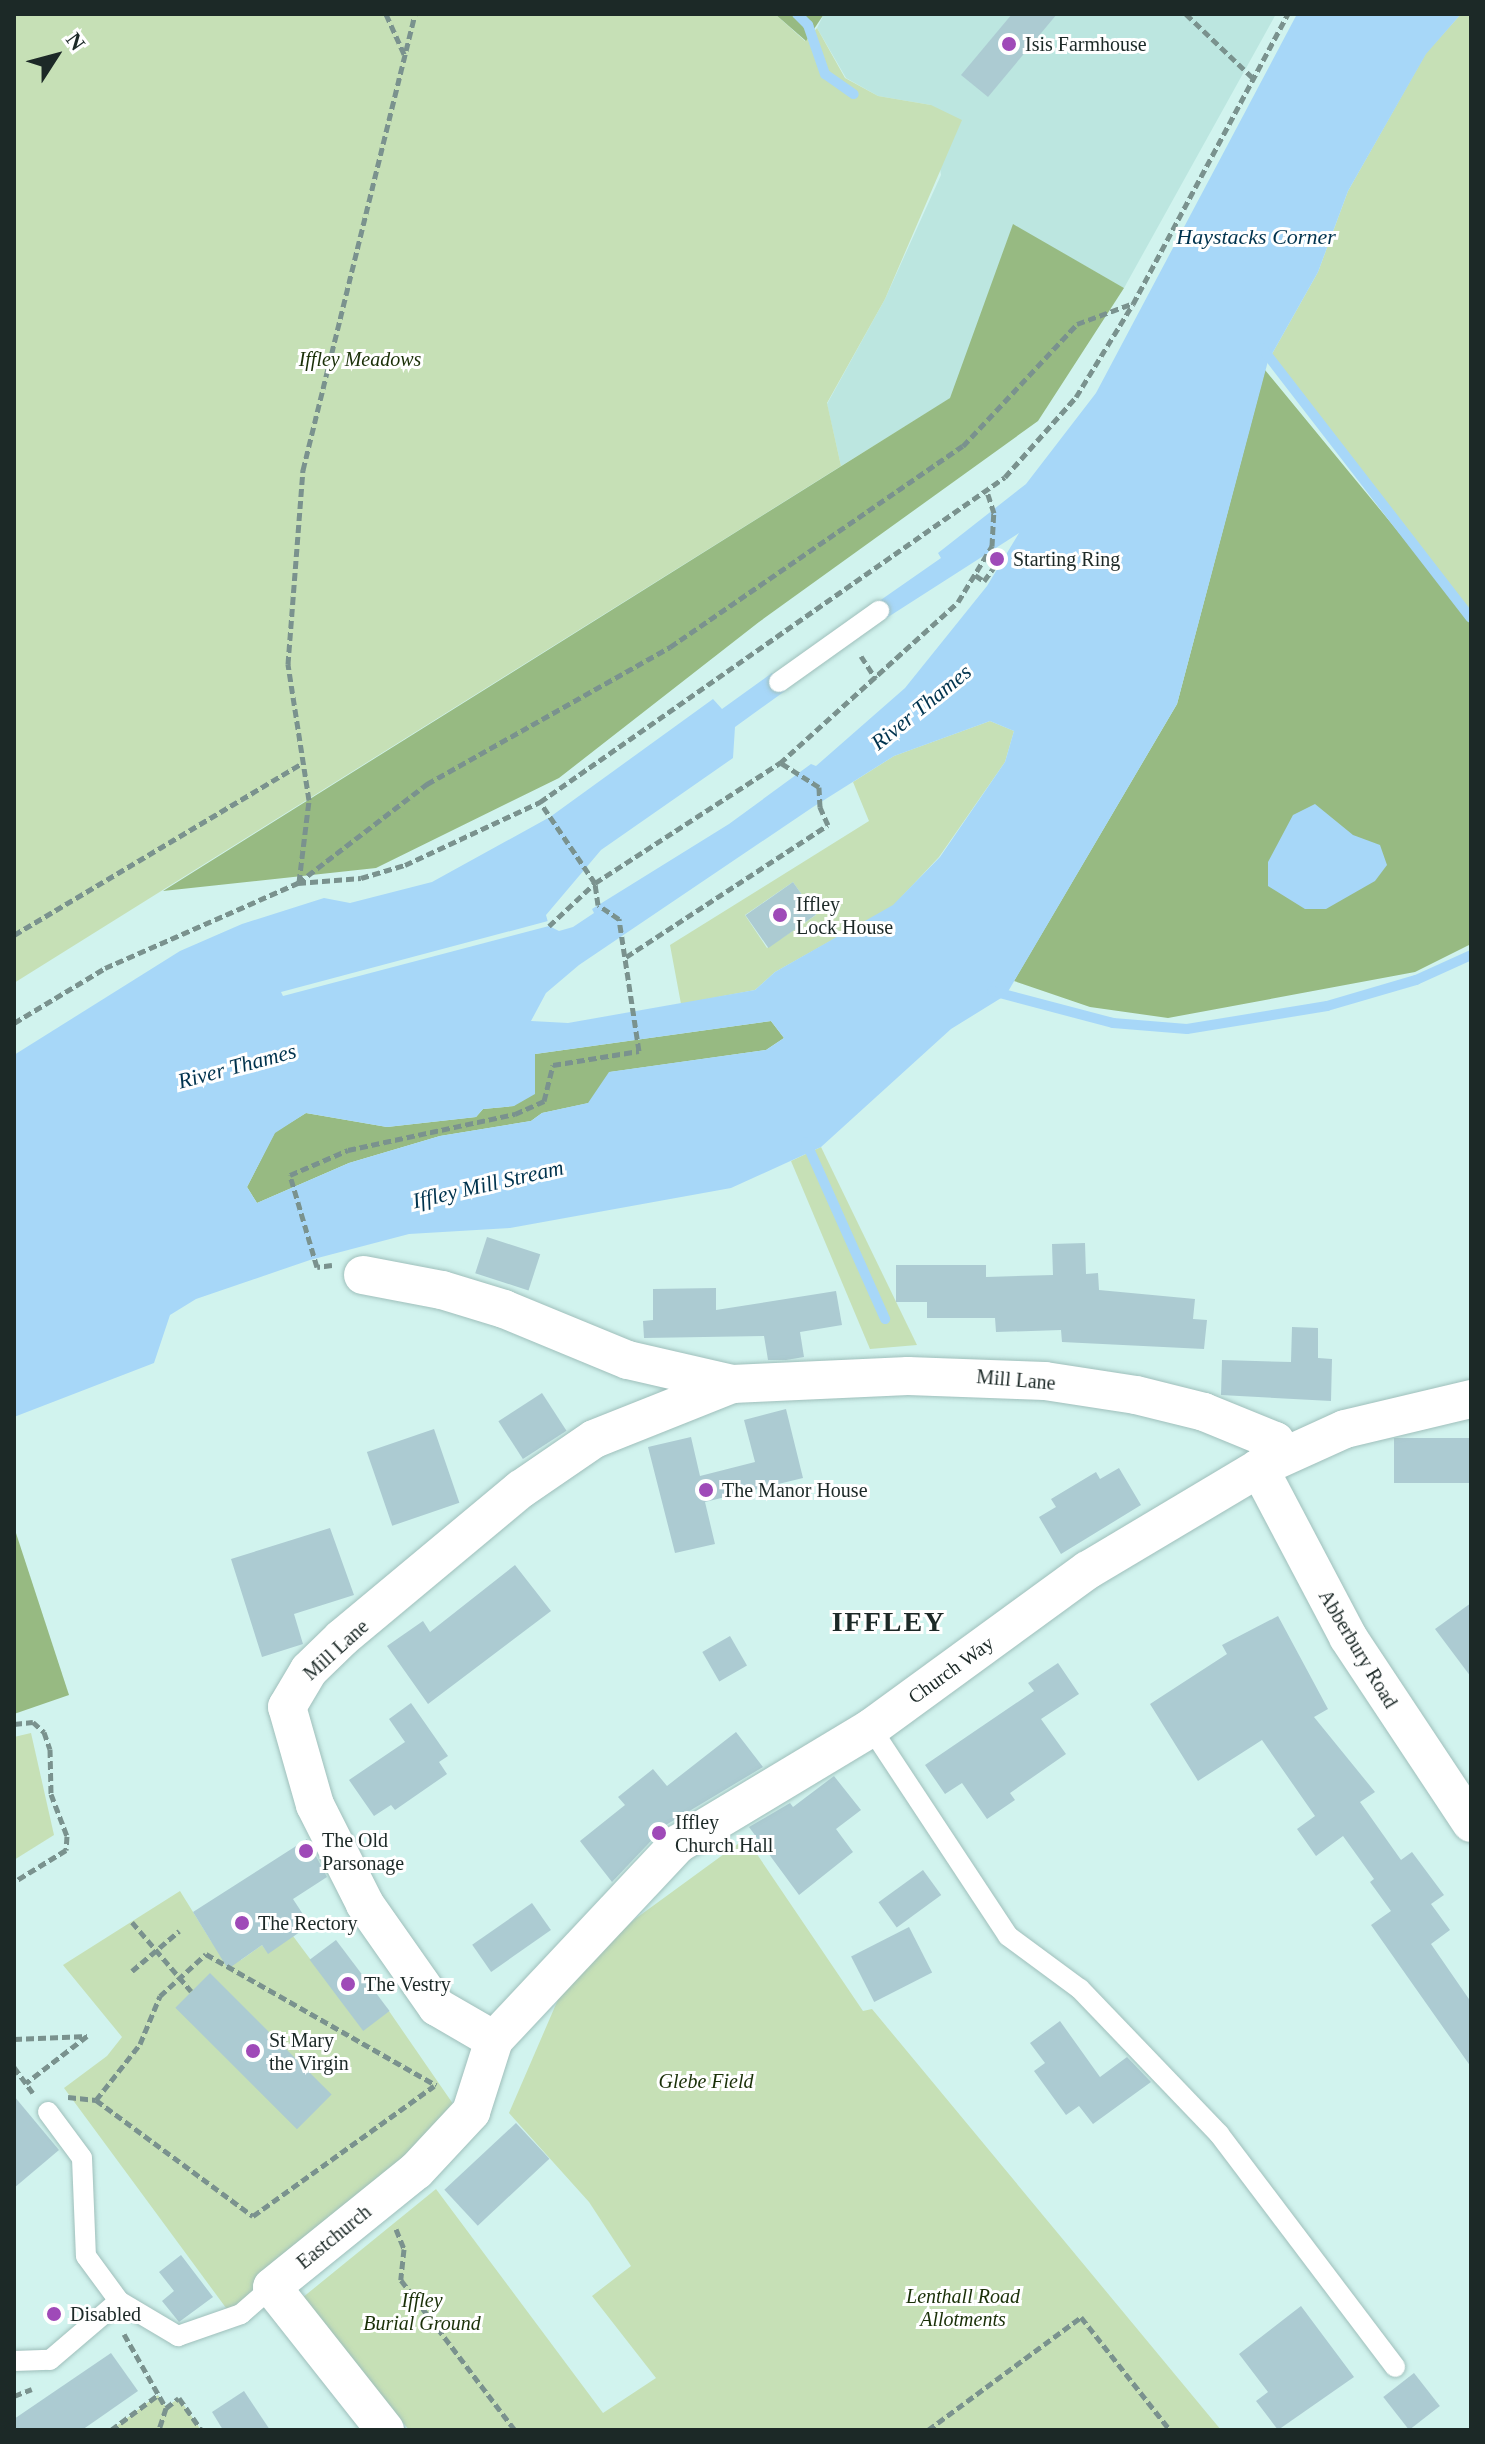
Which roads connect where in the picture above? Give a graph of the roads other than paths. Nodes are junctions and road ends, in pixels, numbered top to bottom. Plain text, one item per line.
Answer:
1 (879, 611) dead end
2 (779, 682) dead end
3 (363, 1275) dead end
4 (732, 1384) junction
5 (1471, 1399) edge
6 (1271, 1462) junction
7 (871, 1728) junction
8 (1471, 1823) edge
9 (494, 2040) junction
10 (48, 2112) dead end
11 (272, 2287) junction
12 (119, 2301) junction
13 (14, 2361) edge
14 (1395, 2367) dead end
15 (385, 2430) edge

1 - 2 lane
3 - 4 street, Mill Lane
4 - 6 street, Mill Lane
4 - 9 street, Mill Lane
5 - 6 street, Church Way
6 - 7 street, Church Way
6 - 8 street, Abberbury Road
7 - 9 street, Church Way
7 - 14 lane
9 - 11 street, Eastchurch
10 - 12 lane
11 - 12 lane
11 - 15 street
12 - 13 lane

